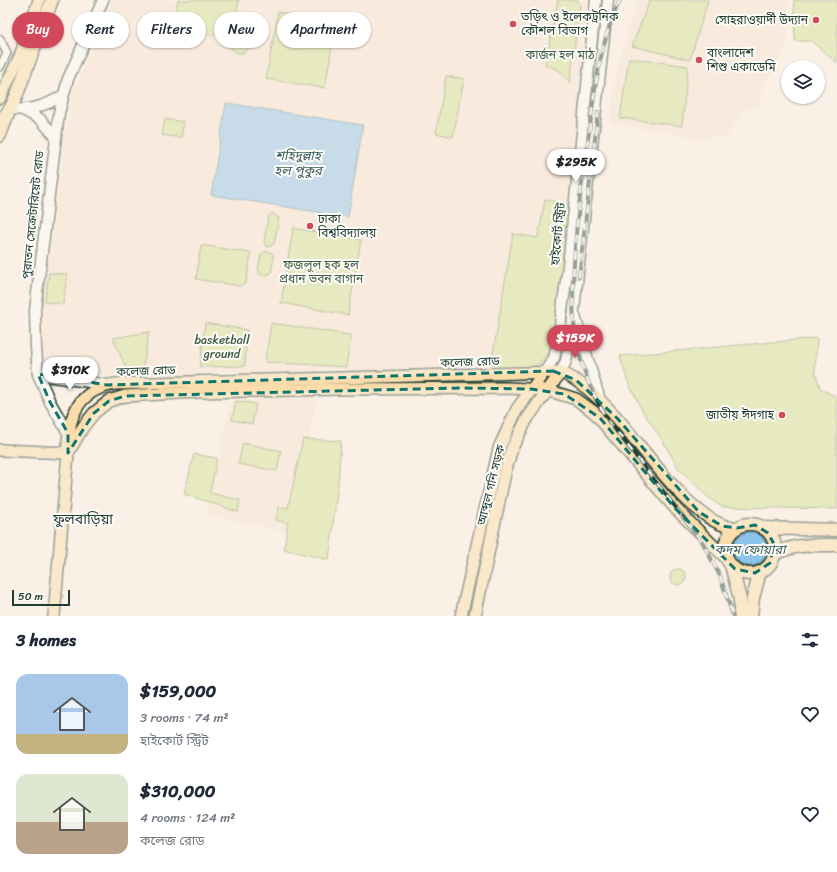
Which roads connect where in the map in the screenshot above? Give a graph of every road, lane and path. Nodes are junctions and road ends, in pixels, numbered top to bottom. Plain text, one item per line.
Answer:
1 (39, 0) edge
2 (45, 0) edge
3 (52, 0) edge
4 (103, 0) edge
5 (596, 0) edge
6 (608, 0) edge
7 (0, 38) edge
8 (8, 52) junction
9 (20, 56) junction
10 (0, 66) edge
11 (62, 96) junction
12 (6, 111) edge
13 (0, 136) edge
14 (55, 136) junction
15 (573, 310) junction
16 (545, 371) junction
17 (561, 372) junction
18 (38, 374) junction
19 (107, 385) junction
20 (530, 389) junction
21 (547, 390) junction
22 (600, 400) junction
23 (68, 433) junction
24 (0, 450) edge
25 (68, 454) junction
26 (737, 528) junction
27 (763, 528) junction
28 (837, 530) edge
29 (837, 545) edge
30 (774, 554) junction
31 (729, 562) junction
32 (760, 572) junction
33 (54, 616) edge
34 (461, 616) edge
35 (475, 616) edge
36 (740, 616) edge
37 (751, 616) edge

1 - 9 main road
2 - 12 highway
3 - 12 highway
4 - 11 main road, পুরাতন সেক্রেটারিয়েট রোড
5 - 16 main road, হাইকোর্ট স্ট্রিট
6 - 15 main road, হাইকোর্ট স্ট্রিট
7 - 8 street
8 - 9 street
8 - 10 street
9 - 12 main road
11 - 12 main road
11 - 14 main road, পুরাতন সেক্রেটারিয়েট রোড
12 - 13 main road
12 - 14 main road
14 - 18 main road, পুরাতন সেক্রেটারিয়েট রোড
15 - 17 main road, হাইকোর্ট স্ট্রিট
15 - 22 main road
16 - 17 main road, কলেজ রোড
16 - 19 main road, কলেজ রোড
16 - 20 main road, আব্দুল গনি সড়ক
17 - 21 main road, আব্দুল গনি সড়ক
17 - 22 main road
18 - 19 main road
18 - 23 main road, পুরাতন সেক্রেটারিয়েট রোড
19 - 23 main road, কলেজ রোড
20 - 21 main road, কলেজ রোড
20 - 25 main road, কলেজ রোড
20 - 34 main road, আব্দুল গনি সড়ক
21 - 31 main road, কলেজ রোড
21 - 35 main road, আব্দুল গনি সড়ক
22 - 26 main road
23 - 25 main road, কলেজ রোড
24 - 25 main road
25 - 33 main road
26 - 27 highway
26 - 31 highway
27 - 28 highway
27 - 30 highway
29 - 30 highway
30 - 32 highway
31 - 32 highway
31 - 36 highway
32 - 37 highway

